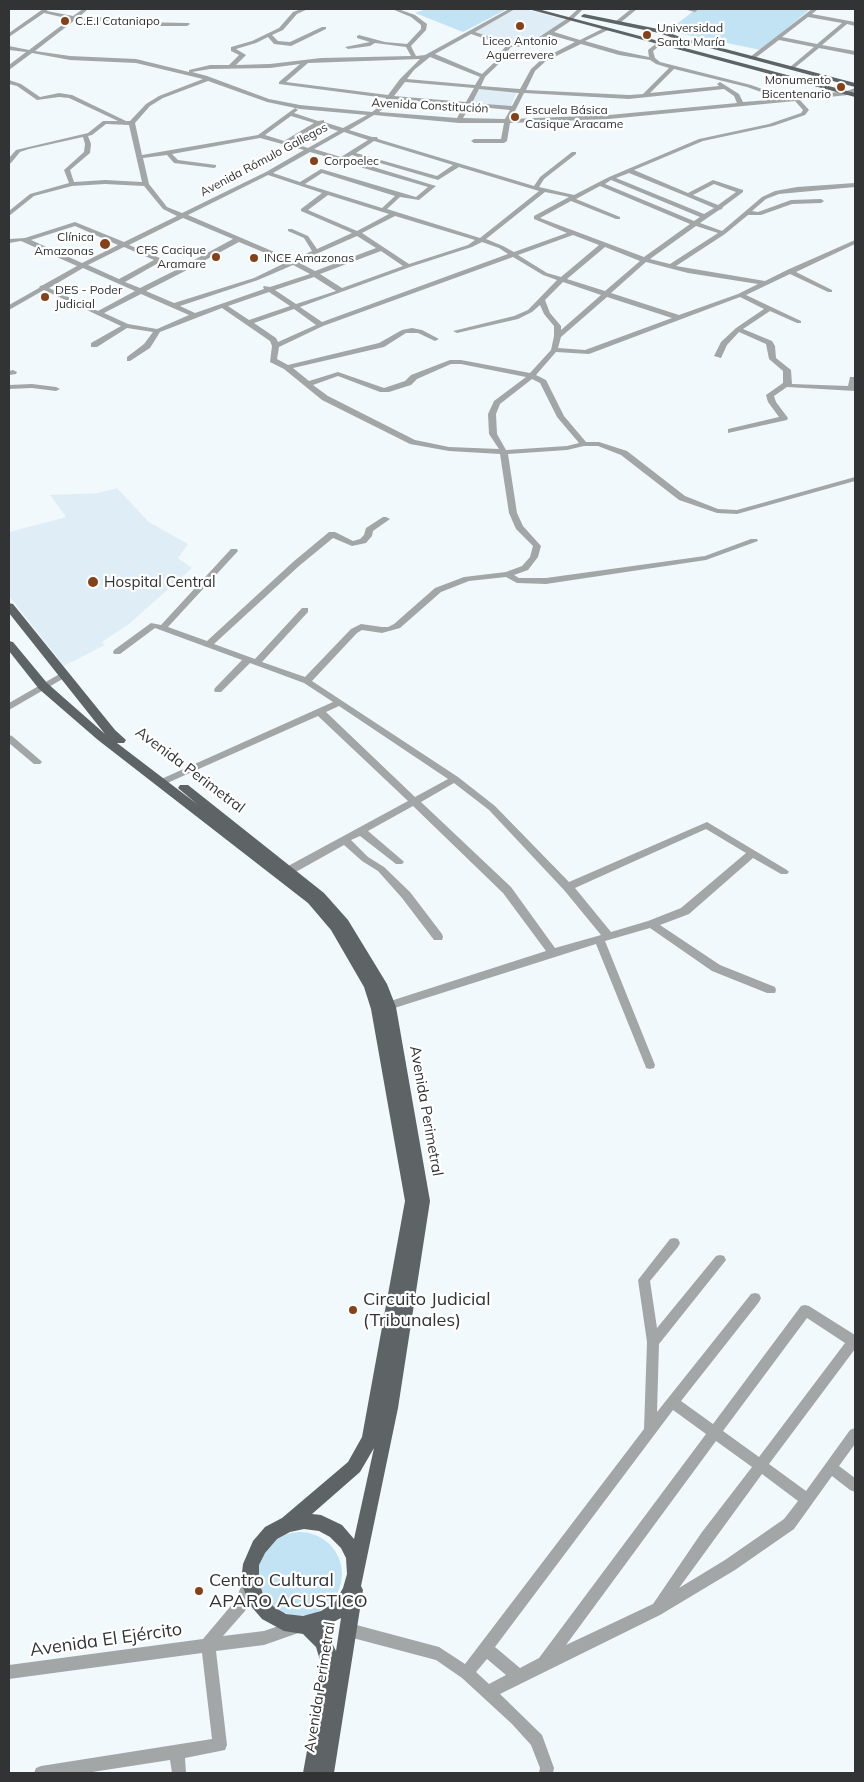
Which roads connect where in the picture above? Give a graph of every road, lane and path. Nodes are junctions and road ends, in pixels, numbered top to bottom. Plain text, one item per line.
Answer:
1 (86, 9) edge
2 (305, 9) edge
3 (394, 9) edge
4 (512, 9) edge
5 (531, 9) edge
6 (548, 9) edge
7 (581, 9) edge
8 (631, 9) edge
9 (686, 9) edge
10 (696, 9) edge
11 (815, 9) edge
12 (44, 10) edge
13 (808, 15) junction
14 (572, 16) junction
15 (74, 18) junction
16 (618, 22) junction
17 (846, 22) junction
18 (187, 24) dead end
19 (855, 24) edge
20 (324, 28) dead end
21 (606, 30) junction
22 (470, 32) junction
23 (550, 33) junction
24 (9, 35) edge
25 (269, 35) junction
26 (359, 36) dead end
27 (778, 38) junction
28 (374, 41) junction
29 (580, 42) junction
30 (660, 43) junction
31 (509, 45) junction
32 (408, 46) junction
33 (820, 46) junction
34 (348, 47) dead end
35 (9, 48) edge
36 (31, 52) junction
37 (855, 53) edge
38 (429, 56) junction
39 (414, 57) junction
40 (752, 58) junction
41 (652, 60) junction
42 (306, 62) junction
43 (231, 66) junction
44 (9, 68) edge
45 (672, 68) junction
46 (792, 68) junction
47 (201, 70) junction
48 (184, 72) junction
49 (483, 76) junction
50 (709, 76) junction
51 (208, 79) junction
52 (402, 80) junction
53 (9, 82) edge
54 (855, 85) edge
55 (478, 87) junction
56 (726, 87) junction
57 (855, 90) edge
58 (521, 91) junction
59 (851, 94) edge
60 (644, 96) junction
61 (390, 97) junction
62 (796, 99) junction
63 (772, 101) junction
64 (469, 104) junction
65 (741, 104) junction
66 (300, 107) junction
67 (512, 108) junction
68 (338, 111) junction
69 (290, 114) junction
70 (372, 114) junction
71 (459, 121) junction
72 (507, 121) junction
73 (123, 122) junction
74 (132, 123) junction
75 (319, 123) junction
76 (345, 130) junction
77 (85, 136) junction
78 (260, 136) junction
79 (375, 138) junction
80 (474, 141) dead end
81 (286, 142) junction
82 (311, 150) junction
83 (168, 153) junction
84 (351, 153) junction
85 (574, 153) dead end
86 (139, 157) junction
87 (372, 159) junction
88 (9, 162) edge
89 (459, 164) junction
90 (214, 166) dead end
91 (630, 171) junction
92 (268, 173) junction
93 (611, 178) junction
94 (72, 184) junction
95 (146, 184) junction
96 (300, 184) junction
97 (600, 184) junction
98 (855, 185) edge
99 (535, 188) junction
100 (544, 190) junction
101 (327, 193) junction
102 (399, 195) junction
103 (688, 195) junction
104 (574, 198) junction
105 (821, 201) dead end
106 (9, 206) edge
107 (17, 207) junction
108 (720, 208) junction
109 (383, 210) junction
110 (746, 213) junction
111 (9, 214) edge
112 (394, 214) junction
113 (182, 216) junction
114 (705, 217) junction
115 (618, 218) dead end
116 (695, 224) junction
117 (290, 230) dead end
118 (357, 233) junction
119 (572, 233) junction
120 (723, 233) junction
121 (25, 240) junction
122 (237, 240) junction
123 (481, 240) junction
124 (9, 241) edge
125 (855, 242) edge
126 (123, 245) junction
127 (602, 245) junction
128 (381, 250) junction
129 (316, 252) junction
130 (512, 254) junction
131 (159, 260) junction
132 (645, 260) junction
133 (291, 262) junction
134 (83, 265) junction
135 (408, 266) junction
136 (670, 267) junction
137 (183, 270) junction
138 (789, 271) junction
139 (315, 274) junction
140 (256, 279) junction
141 (561, 280) junction
142 (121, 281) junction
143 (764, 282) junction
144 (42, 288) junction
145 (141, 290) junction
146 (270, 290) junction
147 (341, 291) junction
148 (830, 291) dead end
149 (605, 293) junction
150 (740, 295) junction
151 (542, 300) junction
152 (222, 305) junction
153 (175, 306) junction
154 (294, 306) junction
155 (9, 308) edge
156 (768, 309) junction
157 (99, 314) junction
158 (195, 315) junction
159 (680, 318) junction
160 (800, 322) dead end
161 (248, 323) junction
162 (321, 325) junction
163 (126, 326) junction
164 (738, 328) junction
165 (158, 331) junction
166 (457, 331) dead end
167 (558, 336) junction
168 (435, 339) dead end
169 (94, 345) dead end
170 (276, 346) junction
171 (554, 350) junction
172 (718, 356) dead end
173 (130, 359) dead end
174 (287, 367) junction
175 (532, 376) junction
176 (855, 379) edge
177 (308, 384) junction
178 (787, 384) junction
179 (9, 387) edge
180 (56, 389) dead end
181 (853, 389) edge
182 (731, 431) dead end
183 (584, 444) junction
184 (504, 452) junction
185 (855, 479) edge
186 (386, 519) dead end
187 (754, 541) dead end
188 (234, 551) dead end
189 (507, 574) junction
190 (9, 606) edge
191 (305, 610) dead end
192 (163, 628) junction
193 (9, 644) edge
194 (208, 645) junction
195 (117, 652) dead end
196 (252, 661) junction
197 (63, 675) junction
198 (307, 681) junction
199 (43, 686) junction
200 (218, 690) dead end
201 (339, 703) junction
202 (9, 707) edge
203 (320, 712) junction
204 (9, 738) edge
205 (37, 762) dead end
206 (455, 779) junction
207 (167, 780) junction
208 (414, 802) junction
209 (361, 831) junction
210 (345, 840) junction
211 (752, 852) junction
212 (399, 862) dead end
213 (784, 872) dead end
214 (285, 873) junction
215 (568, 887) junction
216 (651, 924) junction
217 (438, 938) dead end
218 (604, 938) junction
219 (553, 952) junction
220 (772, 990) dead end
221 (383, 1008) junction
222 (650, 1065) dead end
223 (674, 1243) dead end
224 (720, 1260) dead end
225 (755, 1298) dead end
226 (855, 1341) edge
227 (653, 1342) junction
228 (672, 1402) junction
229 (650, 1431) junction
230 (715, 1432) junction
231 (855, 1434) edge
232 (761, 1466) junction
233 (831, 1468) junction
234 (855, 1486) edge
235 (808, 1500) junction
236 (288, 1524) junction
237 (356, 1574) junction
238 (250, 1582) junction
239 (655, 1610) junction
240 (305, 1625) junction
241 (349, 1630) junction
242 (208, 1644) junction
243 (486, 1649) junction
244 (544, 1663) junction
245 (9, 1672) edge
246 (467, 1673) junction
247 (519, 1676) junction
248 (488, 1692) junction
249 (177, 1753) junction
250 (79, 1770) edge
251 (41, 1773) edge
252 (179, 1773) edge
253 (312, 1773) edge
254 (325, 1773) edge
255 (546, 1773) edge

1 - 15 street
2 - 25 street
3 - 32 street
4 - 22 street, Avenida Rómulo Gallegos
5 - 14 main road
6 - 14 main road
7 - 14 street
8 - 16 street
9 - 10 street
11 - 13 street
12 - 15 street
12 - 24 street
13 - 17 street
13 - 27 street
14 - 16 main road
14 - 21 main road
14 - 23 street
15 - 18 street
15 - 36 street
16 - 40 main road
17 - 19 street
17 - 33 street
20 - 25 street
21 - 29 street
21 - 30 main road
22 - 31 street
22 - 38 street, Avenida Rómulo Gallegos
23 - 29 street
23 - 31 street
25 - 43 street
26 - 28 street
27 - 33 street
27 - 40 street
28 - 32 street
28 - 34 street
29 - 41 street
29 - 58 street
30 - 41 street
30 - 59 main road
31 - 49 street
32 - 39 street
33 - 37 street
33 - 46 street
35 - 36 street, Avenida Constitución
36 - 44 street
36 - 48 street, Avenida Constitución
38 - 39 street
38 - 49 street
38 - 52 street, Avenida Rómulo Gallegos
39 - 42 street
40 - 46 main road
41 - 45 street
42 - 43 street
42 - 61 street
43 - 47 street
45 - 50 street
45 - 60 street
46 - 54 main road
47 - 48 street
47 - 51 street
48 - 51 street, Avenida Constitución
49 - 55 street
50 - 56 street
50 - 63 street
51 - 66 street, Avenida Constitución
51 - 74 street
52 - 55 street
52 - 61 street, Avenida Rómulo Gallegos
53 - 73 street
55 - 58 street
55 - 64 street
56 - 60 street
56 - 65 street
57 - 59 street, Avenida Constitución
58 - 60 street
58 - 67 street
59 - 62 street, Avenida Constitución
61 - 64 street
61 - 70 street, Avenida Rómulo Gallegos
62 - 63 street, Avenida Constitución
62 - 91 street
63 - 65 street, Avenida Constitución
64 - 67 street
64 - 71 street
65 - 72 street, Avenida Constitución
66 - 68 street, Avenida Constitución
66 - 69 street
67 - 72 street
68 - 70 street, Avenida Constitución
68 - 75 street
69 - 75 street
69 - 78 street
70 - 71 street, Avenida Constitución
70 - 76 street, Avenida Rómulo Gallegos
71 - 72 street, Avenida Constitución
72 - 80 street
73 - 74 street
73 - 77 street
74 - 86 street
75 - 76 street
75 - 81 street
76 - 79 street
76 - 82 street, Avenida Rómulo Gallegos
77 - 88 street
77 - 94 street
78 - 81 street
78 - 83 street
79 - 84 street
79 - 89 street
81 - 82 street
82 - 84 street
82 - 92 street, Avenida Rómulo Gallegos
83 - 86 street
83 - 90 street
84 - 87 street
85 - 99 street
86 - 95 street
87 - 89 street
87 - 102 street
89 - 99 street
91 - 93 street
91 - 103 street
92 - 96 street
92 - 113 street, Avenida Rómulo Gallegos
93 - 97 street
93 - 114 street
94 - 95 street
94 - 107 street
95 - 113 street
96 - 101 street
96 - 102 street
97 - 104 street
97 - 116 street
98 - 110 street
99 - 100 street
100 - 104 street
100 - 123 street
101 - 109 street
101 - 118 street
102 - 109 street
103 - 108 street
103 - 108 street
104 - 115 street
104 - 119 street
105 - 110 street
106 - 107 street
107 - 111 street
108 - 114 street
109 - 112 street
110 - 120 street
112 - 118 street
112 - 123 street
113 - 122 street
113 - 126 street, Avenida Rómulo Gallegos
114 - 116 street
116 - 120 street
116 - 132 street
117 - 129 street
118 - 128 street
118 - 129 street
119 - 127 street
119 - 130 street
120 - 136 street
121 - 124 street
121 - 126 street
121 - 134 street
122 - 133 street
122 - 137 street
123 - 130 street
123 - 135 street
125 - 138 street
126 - 131 street
126 - 134 street, Avenida Rómulo Gallegos
127 - 132 street
127 - 141 street
128 - 135 street
128 - 139 street
129 - 133 street
130 - 141 street
130 - 162 street
131 - 137 street
131 - 142 street
132 - 136 street
132 - 149 street
133 - 139 street
133 - 140 street
134 - 142 street
134 - 144 street, Avenida Rómulo Gallegos
135 - 147 street
136 - 143 street
137 - 145 street
138 - 143 street
138 - 148 street
139 - 146 street
139 - 147 street
140 - 146 street
140 - 153 street
141 - 149 street
141 - 151 street
142 - 145 street
143 - 150 street
144 - 155 street, Avenida Rómulo Gallegos
144 - 157 street
145 - 153 street
145 - 157 street
146 - 152 street
146 - 154 street
147 - 154 street
149 - 159 street
149 - 167 street
150 - 156 street
150 - 159 street
151 - 166 street
151 - 167 street
152 - 158 street
152 - 161 street
153 - 158 street
154 - 161 street
154 - 162 street
156 - 160 street
156 - 164 street
157 - 163 street
158 - 165 street
159 - 171 street
161 - 170 street
162 - 170 street
163 - 165 street
163 - 169 street
164 - 172 street
164 - 178 street
165 - 173 street
167 - 171 street
168 - 174 street
170 - 174 street
171 - 175 street
174 - 177 street
175 - 177 street
175 - 183 street
175 - 184 street
176 - 181 street
177 - 184 street
178 - 181 street
178 - 182 street
179 - 180 street
183 - 184 street
183 - 185 street
184 - 189 street
186 - 194 street
187 - 189 street
188 - 192 street
189 - 198 street
190 - 197 main road, Avenida Perimetral
191 - 196 street
192 - 194 street
192 - 195 street
193 - 199 main road, Avenida Perimetral
194 - 196 street
196 - 198 street
196 - 200 street
197 - 199 street
197 - 207 main road, Avenida Perimetral
198 - 201 street
199 - 202 street
199 - 207 main road, Avenida Perimetral
201 - 203 street
201 - 206 street
203 - 207 street
203 - 208 street
204 - 205 street
206 - 208 street
206 - 215 street
207 - 214 main road, Avenida Perimetral
208 - 209 street
208 - 219 street
209 - 210 street
209 - 212 street
210 - 214 street
210 - 217 street
211 - 213 street
211 - 215 street
211 - 216 street
214 - 221 main road, Avenida Perimetral
215 - 218 street
216 - 218 street
216 - 220 street
218 - 219 street
218 - 222 street
219 - 221 street
221 - 236 main road, Avenida Perimetral
221 - 237 main road, Avenida Perimetral
223 - 227 street
224 - 227 street
225 - 228 street
226 - 230 street
226 - 232 street
227 - 229 street
228 - 229 street
228 - 230 street
229 - 243 street
230 - 232 street
230 - 244 street
231 - 233 street
232 - 235 street
232 - 239 street
233 - 234 street
233 - 235 street
235 - 239 street
236 - 237 main road
236 - 238 main road
237 - 240 main road
237 - 241 main road, Avenida Perimetral
238 - 240 main road
238 - 242 street
239 - 244 street
240 - 242 street, Avenida El Ejército
240 - 253 main road, Avenida Perimetral
241 - 246 street
241 - 254 main road, Avenida Perimetral
242 - 245 street, Avenida El Ejército
242 - 249 street
243 - 246 street
243 - 247 street
244 - 247 street
246 - 248 street
247 - 248 street
248 - 255 street
249 - 250 street
249 - 252 street
250 - 251 street

